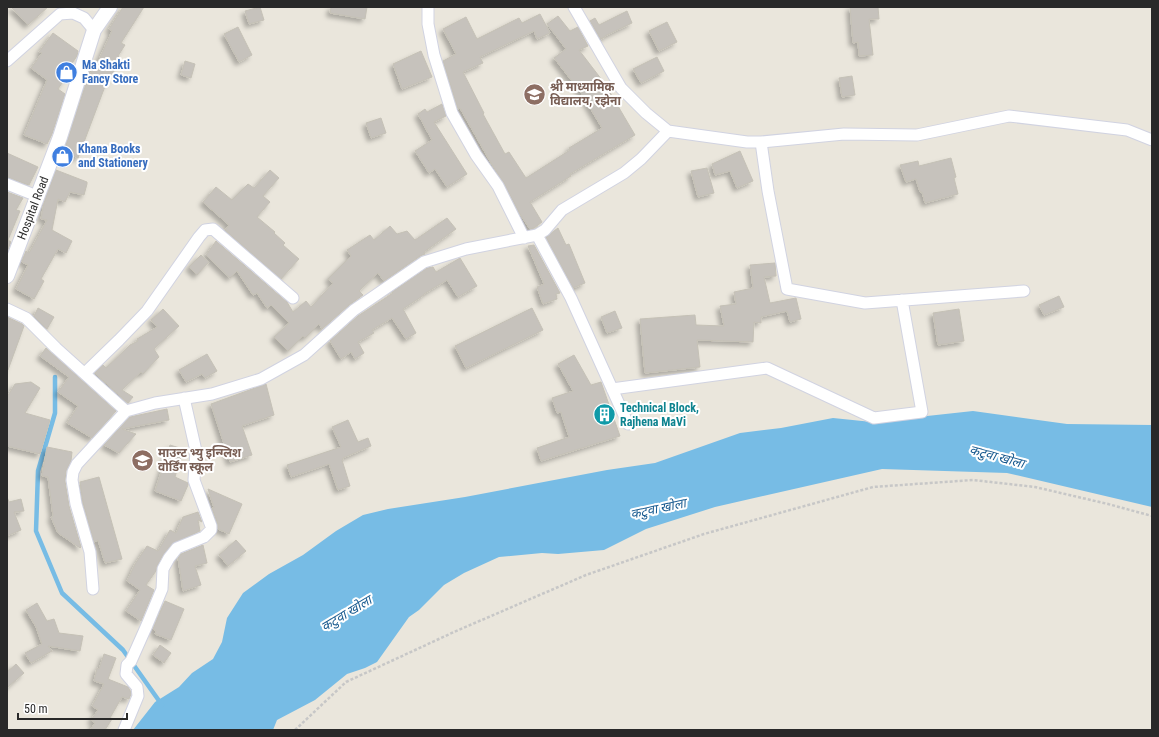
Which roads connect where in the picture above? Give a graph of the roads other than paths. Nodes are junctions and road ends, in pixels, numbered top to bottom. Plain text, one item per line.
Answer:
1 (110, 7) edge
2 (428, 7) edge
3 (574, 7) edge
4 (94, 30) junction
5 (7, 61) edge
6 (668, 131) junction
7 (1152, 140) edge
8 (761, 142) junction
9 (7, 184) edge
10 (37, 196) junction
11 (537, 235) junction
12 (524, 238) junction
13 (7, 276) edge
14 (1024, 291) dead end
15 (293, 298) dead end
16 (902, 300) junction
17 (7, 309) edge
18 (84, 373) junction
19 (612, 389) junction
20 (184, 398) junction
21 (126, 411) junction
22 (628, 424) dead end
23 (93, 589) dead end
24 (124, 730) edge

1 - 4 street, Hospital Road
2 - 12 street
3 - 6 street
4 - 5 street
4 - 10 street, Hospital Road
6 - 8 street
6 - 11 street
7 - 8 street
8 - 16 street
9 - 10 street
10 - 13 street, Hospital Road
11 - 12 street
11 - 19 street
12 - 20 street
14 - 16 street
15 - 18 street
16 - 19 street
17 - 18 street
18 - 21 street
19 - 22 street
20 - 21 street
20 - 24 street
21 - 23 street

